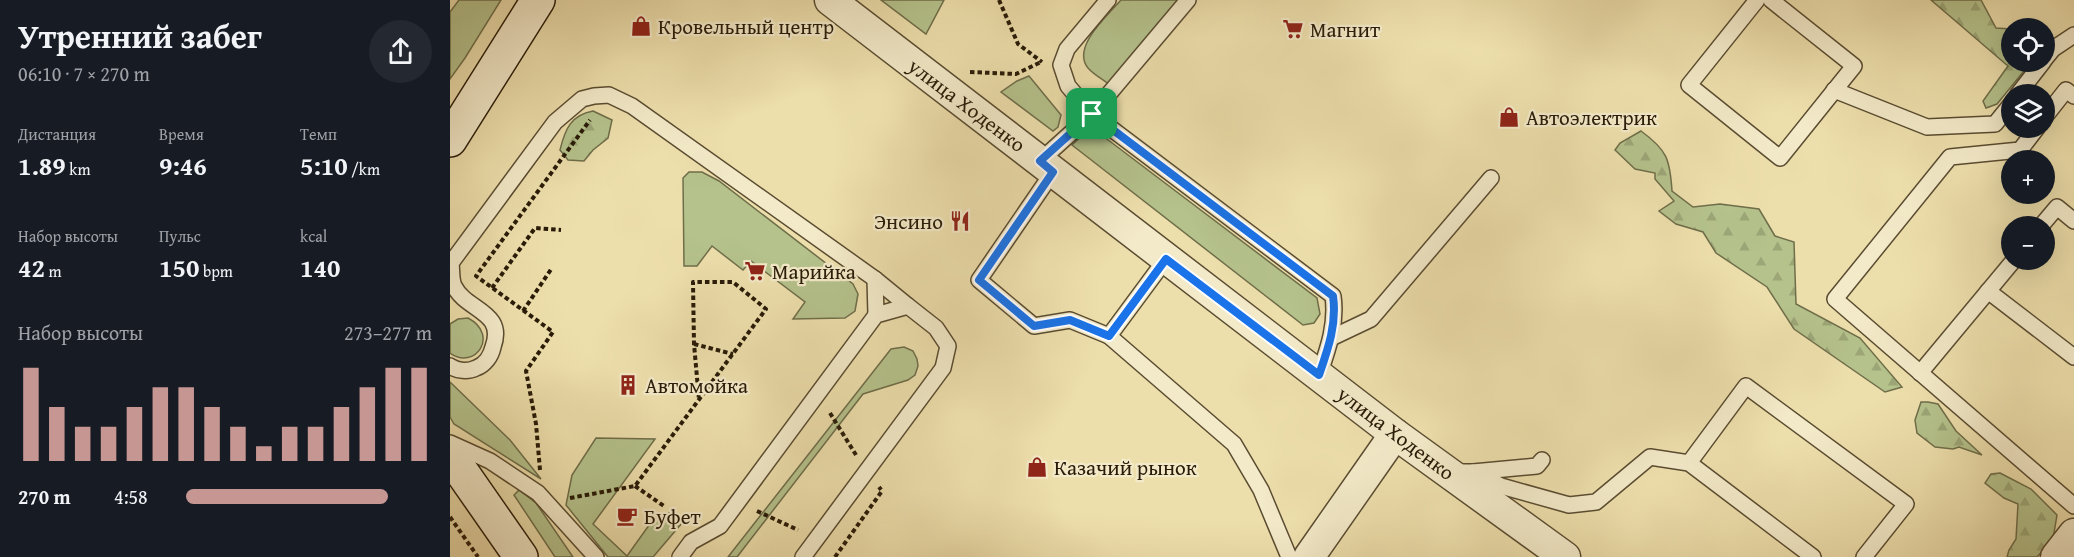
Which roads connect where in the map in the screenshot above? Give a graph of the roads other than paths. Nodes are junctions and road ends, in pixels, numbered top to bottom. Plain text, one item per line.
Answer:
1 (538, 0) edge
2 (830, 0) edge
3 (1108, 0) edge
4 (1188, 0) edge
5 (1757, 0) edge
6 (1771, 0) edge
7 (2074, 35) edge
8 (2055, 48) edge
9 (2035, 72) edge
10 (2026, 84) edge
11 (1834, 90) junction
12 (2074, 96) edge
13 (2055, 104) edge
14 (1092, 114) junction
15 (2001, 117) edge
16 (2029, 138) edge
17 (450, 140) edge
18 (1047, 166) junction
19 (1491, 178) dead end
20 (2049, 216) edge
21 (2074, 221) edge
22 (1166, 259) junction
23 (450, 263) edge
24 (2006, 270) edge
25 (875, 279) junction
26 (1988, 291) junction
27 (908, 306) junction
28 (876, 315) junction
29 (1109, 336) junction
30 (1331, 338) junction
31 (2074, 357) edge
32 (450, 366) edge
33 (1920, 373) junction
34 (1319, 375) junction
35 (1395, 434) junction
36 (450, 443) edge
37 (450, 455) edge
38 (1542, 460) dead end
39 (1689, 464) junction
40 (1461, 472) junction
41 (2074, 506) edge
42 (2074, 534) edge
43 (521, 557) edge
44 (596, 557) edge
45 (680, 557) edge
46 (803, 557) edge
47 (1289, 557) edge
48 (1309, 557) edge
49 (1565, 557) edge
50 (1813, 557) edge
51 (1864, 557) edge
52 (2056, 557) edge

1 - 17 main road
2 - 18 street, улица Ходенко
3 - 14 lane
4 - 14 lane
5 - 11 lane
6 - 11 lane
7 - 8 lane
9 - 10 lane
11 - 15 lane
12 - 13 lane
14 - 18 lane
14 - 30 lane
16 - 33 lane
18 - 22 street, улица Ходенко
18 - 29 lane
19 - 30 lane
20 - 21 lane
22 - 29 lane
22 - 34 street, улица Ходенко
23 - 25 lane
23 - 32 lane
24 - 26 lane
25 - 27 lane
25 - 28 lane
26 - 31 lane
26 - 33 lane
27 - 28 lane
27 - 46 lane
28 - 45 lane
29 - 47 lane
30 - 34 lane
33 - 41 lane
34 - 35 street, улица Ходенко
35 - 40 street, улица Ходенко
35 - 48 street
36 - 44 lane
37 - 43 main road
38 - 40 lane
39 - 40 lane
39 - 50 lane
39 - 51 lane
40 - 49 street, улица Ходенко
42 - 52 street

